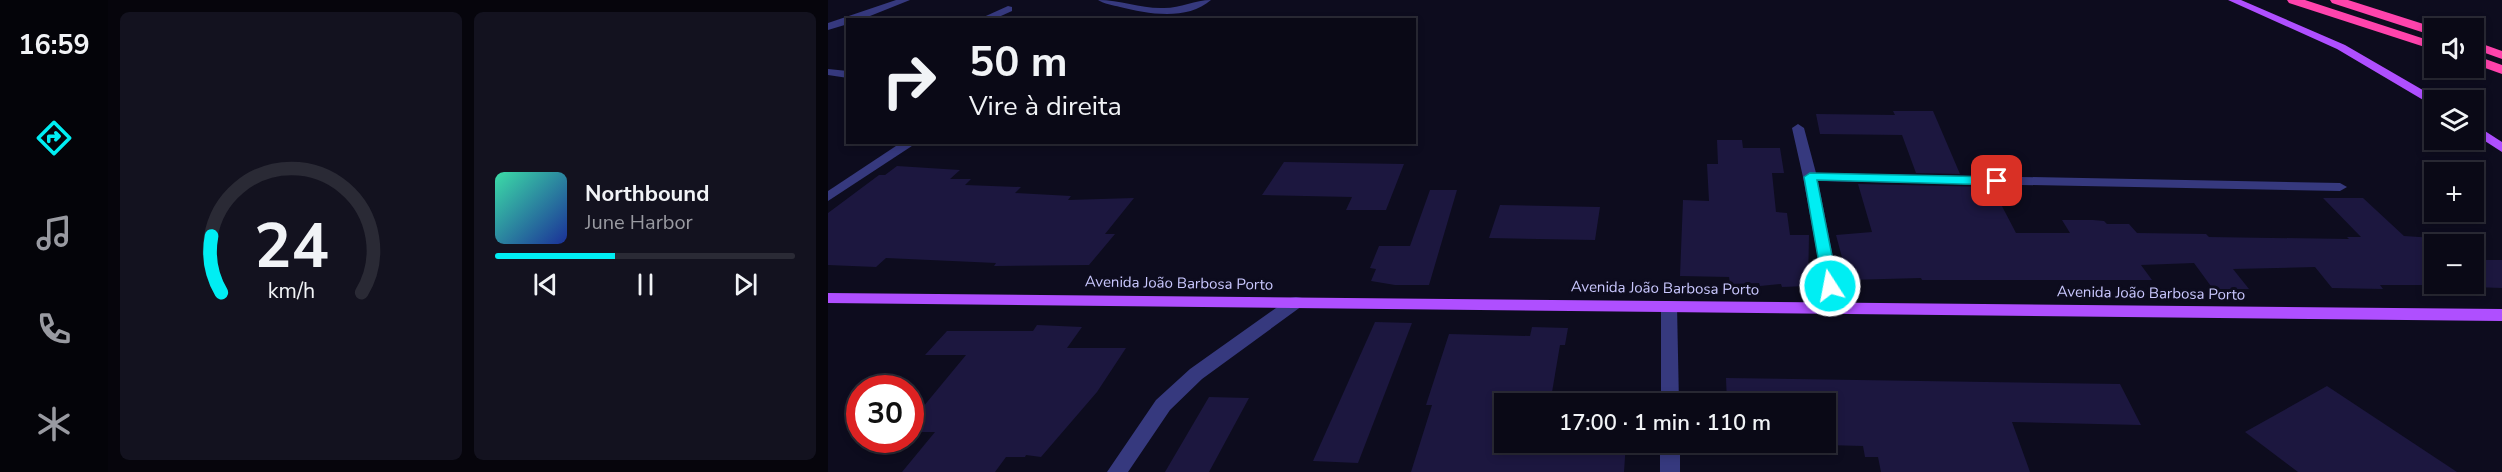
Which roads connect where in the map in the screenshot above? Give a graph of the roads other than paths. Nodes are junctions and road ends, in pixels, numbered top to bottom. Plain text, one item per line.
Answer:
1 (905, 0) edge
2 (1103, 0) edge
3 (1206, 0) edge
4 (2233, 0) edge
5 (2292, 0) edge
6 (2336, 0) edge
7 (1008, 9) dead end
8 (1170, 13) junction
9 (854, 18) edge
10 (987, 18) edge
11 (1161, 18) edge
12 (846, 21) edge
13 (828, 27) edge
14 (2424, 29) edge
15 (2424, 43) edge
16 (2484, 49) edge
17 (2502, 55) edge
18 (2484, 64) edge
19 (2502, 70) edge
20 (828, 72) edge
21 (846, 74) edge
22 (2424, 95) edge
23 (1798, 128) dead end
24 (2484, 135) edge
25 (909, 144) edge
26 (2502, 148) edge
27 (1810, 177) junction
28 (2340, 187) dead end
29 (828, 197) edge
30 (828, 298) edge
31 (1296, 302) junction
32 (1670, 306) junction
33 (1834, 308) junction
34 (2502, 315) edge
35 (1670, 393) edge
36 (1670, 453) edge
37 (1117, 472) edge
38 (1670, 472) edge

1 - 9 street
2 - 8 street
3 - 8 street
4 - 22 main road
5 - 15 highway
6 - 14 highway
7 - 10 street
8 - 11 street
12 - 13 street
16 - 17 highway
18 - 19 highway
20 - 21 street
23 - 27 street
24 - 26 main road
25 - 29 street
27 - 28 street
27 - 33 street
30 - 31 main road, Avenida João Barbosa Porto
31 - 32 main road, Avenida João Barbosa Porto
31 - 37 street
32 - 33 main road, Avenida João Barbosa Porto
32 - 35 street
33 - 34 main road, Avenida João Barbosa Porto
36 - 38 street

